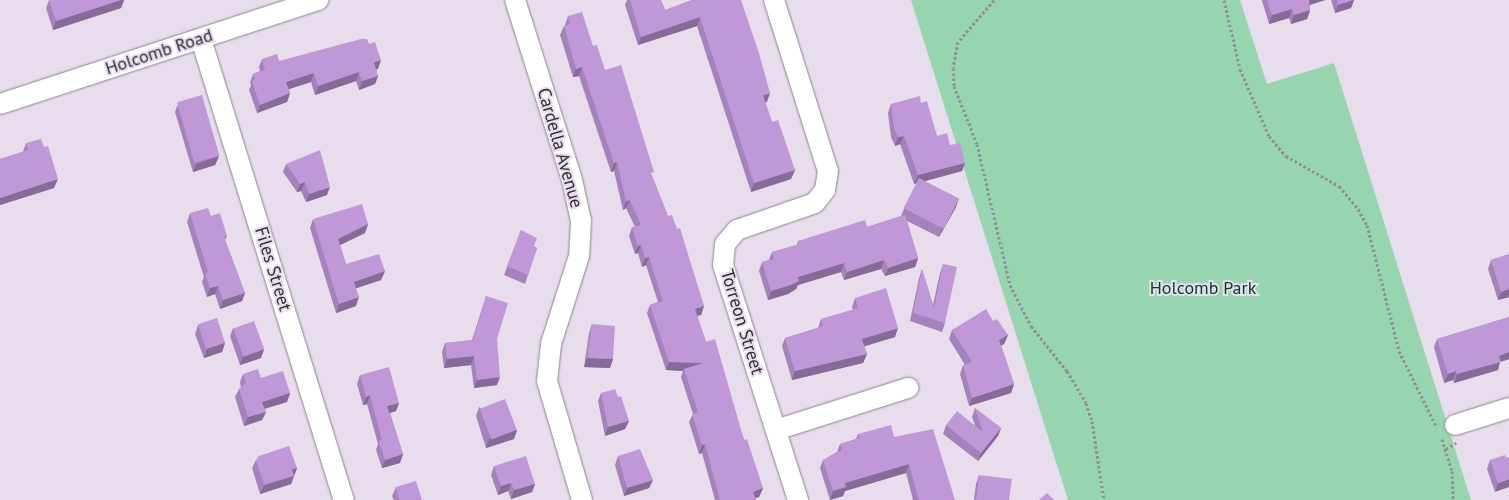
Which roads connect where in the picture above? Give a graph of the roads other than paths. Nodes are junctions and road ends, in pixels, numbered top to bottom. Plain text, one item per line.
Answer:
1 (318, 0) edge
2 (515, 0) edge
3 (774, 0) edge
4 (201, 39) junction
5 (0, 104) edge
6 (908, 388) dead end
7 (1509, 408) edge
8 (776, 430) junction
9 (1456, 434) road end
10 (344, 500) edge
11 (582, 500) edge
12 (798, 500) edge

1 - 4 street, Holcomb Road
2 - 11 street, Cardella Avenue
3 - 8 street, Torreon Street
4 - 5 street, Holcomb Road
4 - 10 street, Files Street
6 - 8 street
7 - 9 street
8 - 12 street, Torreon Street

